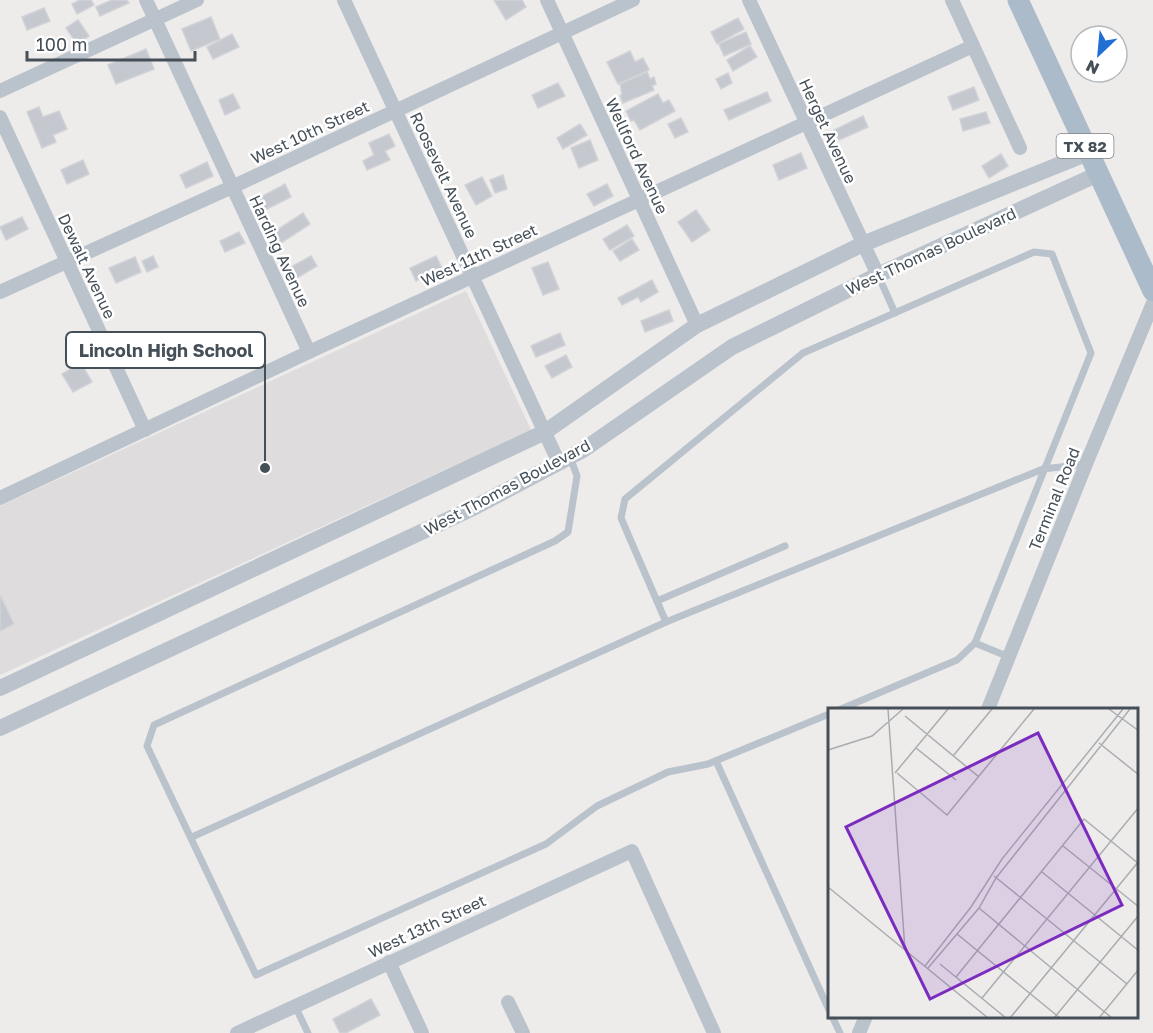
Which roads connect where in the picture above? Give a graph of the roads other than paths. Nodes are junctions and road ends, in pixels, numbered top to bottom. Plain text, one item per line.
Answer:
1 (146, 0) edge
2 (197, 0) edge
3 (344, 0) edge
4 (547, 0) edge
5 (633, 0) edge
6 (749, 0) edge
7 (952, 0) edge
8 (1018, 0) edge
9 (155, 20) junction
10 (562, 33) junction
11 (973, 46) junction
12 (0, 91) edge
13 (396, 110) junction
14 (0, 117) edge
15 (806, 122) junction
16 (1020, 148) dead end
17 (1088, 153) junction
18 (1098, 174) junction
19 (232, 187) junction
20 (639, 200) junction
21 (863, 244) junction
22 (67, 262) junction
23 (878, 275) junction
24 (472, 276) junction
25 (1153, 291) edge
26 (0, 292) edge
27 (1153, 303) edge
28 (896, 313) junction
29 (697, 325) junction
30 (309, 352) junction
31 (145, 430) junction
32 (545, 432) junction
33 (564, 460) junction
34 (1086, 464) junction
35 (1043, 469) junction
36 (0, 498) edge
37 (785, 546) dead end
38 (657, 601) junction
39 (666, 622) junction
40 (975, 643) junction
41 (1009, 657) junction
42 (0, 688) edge
43 (843, 708) edge
44 (988, 708) edge
45 (828, 714) edge
46 (0, 728) edge
47 (716, 761) junction
48 (192, 837) junction
49 (389, 962) junction
50 (508, 1002) dead end
51 (295, 1006) junction
52 (828, 1008) edge
53 (832, 1018) edge
54 (866, 1018) edge
55 (237, 1033) edge
56 (308, 1033) edge
57 (422, 1033) edge
58 (523, 1033) edge
59 (714, 1033) edge
60 (840, 1033) edge
61 (859, 1033) edge

1 - 9 street, Harding Avenue
2 - 9 street
3 - 13 street, Roosevelt Avenue
4 - 10 street, Wellford Avenue
5 - 10 street, West 10th Street
6 - 15 street, Herget Avenue
7 - 11 street
8 - 17 main road, TX 82
9 - 12 street
9 - 19 street, Harding Avenue
10 - 13 street, West 10th Street
10 - 20 street, Wellford Avenue
11 - 15 street, West 11th Street
11 - 16 street
13 - 19 street, West 10th Street
13 - 24 street, Roosevelt Avenue
14 - 22 street, Dewalt Avenue
15 - 20 street, West 11th Street
15 - 21 street, Herget Avenue
17 - 18 main road, TX 82
17 - 21 street, West Thomas Boulevard
18 - 23 street, West Thomas Boulevard
18 - 25 main road, TX 82
19 - 22 street, West 10th Street
19 - 30 street, Harding Avenue
20 - 24 street, West 11th Street
20 - 29 street, Wellford Avenue
21 - 23 street, Herget Avenue
21 - 29 street, West Thomas Boulevard
22 - 26 street, West 10th Street
22 - 31 street, Dewalt Avenue
23 - 28 lane
23 - 33 street, West Thomas Boulevard
24 - 30 street, West 11th Street
24 - 32 street, Roosevelt Avenue
27 - 34 street, Terminal Road
28 - 35 lane
28 - 38 lane
29 - 32 street, West Thomas Boulevard
30 - 31 street, West 11th Street
31 - 36 street, West 11th Street
32 - 33 street, Roosevelt Avenue
32 - 42 street, West Thomas Boulevard
33 - 46 street, West Thomas Boulevard
33 - 48 lane
34 - 35 lane
34 - 41 street, Terminal Road
35 - 39 lane
35 - 40 lane
37 - 38 lane
38 - 39 lane
39 - 48 lane
40 - 41 lane
40 - 43 lane
41 - 44 street, Terminal Road
45 - 47 lane
47 - 48 lane
47 - 52 lane
49 - 51 street, West 13th Street
49 - 57 street
49 - 59 street, West 13th Street
50 - 58 street
51 - 55 street, West 13th Street
51 - 56 lane
53 - 60 lane
54 - 61 street

